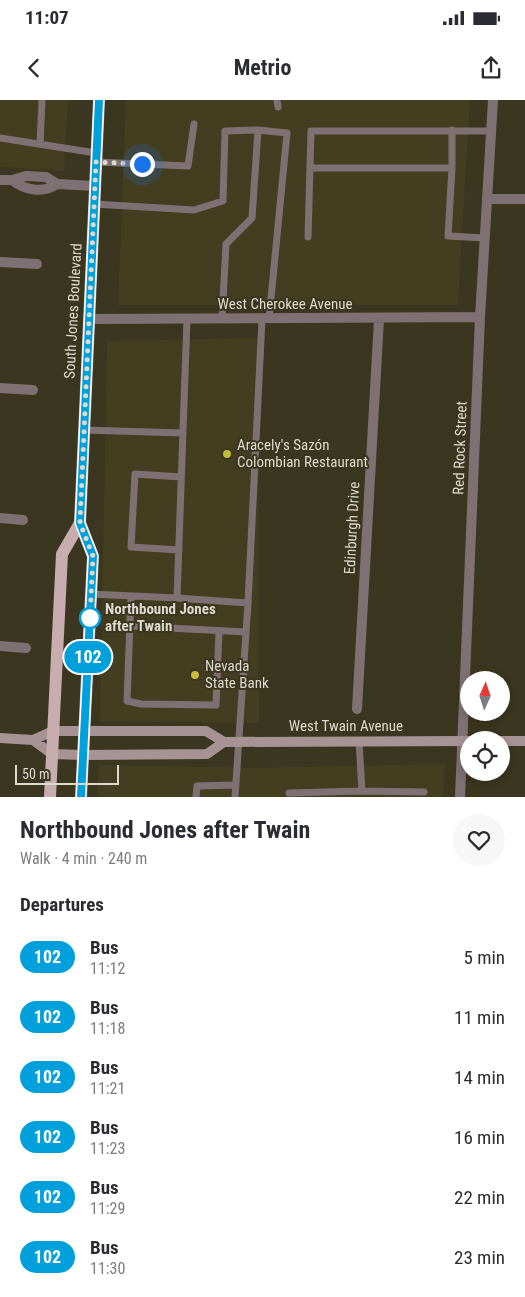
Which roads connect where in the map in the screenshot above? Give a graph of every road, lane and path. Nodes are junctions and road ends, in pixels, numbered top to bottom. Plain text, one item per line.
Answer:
1 (42, 100) edge
2 (99, 100) edge
3 (493, 100) edge
4 (194, 124) dead end
5 (258, 130) junction
6 (452, 130) junction
7 (492, 131) junction
8 (0, 138) edge
9 (40, 144) junction
10 (96, 157) junction
11 (310, 168) junction
12 (452, 168) junction
13 (0, 180) edge
14 (95, 186) junction
15 (489, 199) junction
16 (525, 199) edge
17 (94, 204) junction
18 (308, 237) dead end
19 (486, 238) junction
20 (0, 262) edge
21 (37, 264) dead end
22 (480, 317) junction
23 (379, 318) junction
24 (187, 319) junction
25 (222, 319) junction
26 (266, 319) junction
27 (89, 320) junction
28 (0, 388) edge
29 (32, 390) dead end
30 (84, 430) junction
31 (183, 433) junction
32 (181, 477) junction
33 (0, 518) edge
34 (23, 520) dead end
35 (80, 523) junction
36 (178, 550) junction
37 (91, 594) junction
38 (131, 596) junction
39 (177, 598) junction
40 (248, 603) junction
41 (130, 626) junction
42 (219, 631) junction
43 (246, 632) junction
44 (0, 646) edge
45 (26, 648) dead end
46 (357, 709) dead end
47 (466, 731) edge
48 (53, 732) junction
49 (84, 732) junction
50 (0, 738) edge
51 (33, 740) junction
52 (359, 741) junction
53 (460, 741) edge
54 (510, 741) edge
55 (525, 741) edge
56 (224, 742) junction
57 (240, 742) junction
58 (52, 754) junction
59 (83, 755) junction
60 (462, 781) edge
61 (236, 785) junction
62 (362, 791) junction
63 (424, 792) dead end
64 (289, 793) dead end
65 (50, 797) edge
66 (81, 797) edge
67 (196, 797) edge
68 (235, 797) edge
69 (460, 797) edge

1 - 9 lane
2 - 10 main road, South Jones Boulevard
3 - 7 street, Red Rock Street
4 - 10 lane
5 - 17 lane
5 - 25 lane
5 - 26 lane
6 - 7 lane
6 - 11 lane
6 - 12 lane
7 - 15 street, Red Rock Street
8 - 9 lane
9 - 10 lane
10 - 14 main road, South Jones Boulevard
11 - 12 lane
11 - 18 lane
12 - 19 lane
13 - 14 street
14 - 17 main road, South Jones Boulevard
15 - 16 street
15 - 19 street, Red Rock Street
17 - 27 main road, South Jones Boulevard
19 - 22 street, Red Rock Street
20 - 21 street
22 - 23 street, West Cherokee Avenue
22 - 47 street, Red Rock Street
23 - 26 street, West Cherokee Avenue
23 - 46 street, Edinburgh Drive
24 - 25 street, West Cherokee Avenue
24 - 27 street, West Cherokee Avenue
24 - 31 lane
25 - 26 street, West Cherokee Avenue
26 - 40 lane
27 - 30 main road, South Jones Boulevard
28 - 29 street
30 - 31 lane
30 - 35 main road, South Jones Boulevard
31 - 32 lane
32 - 36 lane
32 - 36 lane
33 - 34 street
35 - 37 main road, South Jones Boulevard
35 - 48 main road, South Jones Boulevard
36 - 39 lane
37 - 38 lane
37 - 49 main road, South Jones Boulevard
38 - 39 lane
38 - 41 lane
39 - 40 lane
40 - 43 lane
41 - 42 lane
41 - 42 lane
42 - 43 lane
43 - 57 lane
44 - 45 street
48 - 49 street, West Twain Avenue
48 - 51 street, West Twain Avenue
48 - 58 main road, South Jones Boulevard
49 - 56 street, West Twain Avenue
49 - 59 main road, South Jones Boulevard
50 - 51 street, West Twain Avenue
51 - 58 street
52 - 53 street, West Twain Avenue
52 - 57 street, West Twain Avenue
52 - 62 lane
54 - 55 street
56 - 57 street, West Twain Avenue
56 - 59 street, West Twain Avenue
57 - 61 lane
58 - 59 street, West Twain Avenue
58 - 65 main road, South Jones Boulevard
59 - 66 main road, South Jones Boulevard
60 - 69 street, Red Rock Street
61 - 67 lane
61 - 68 lane
62 - 63 lane
62 - 64 lane

